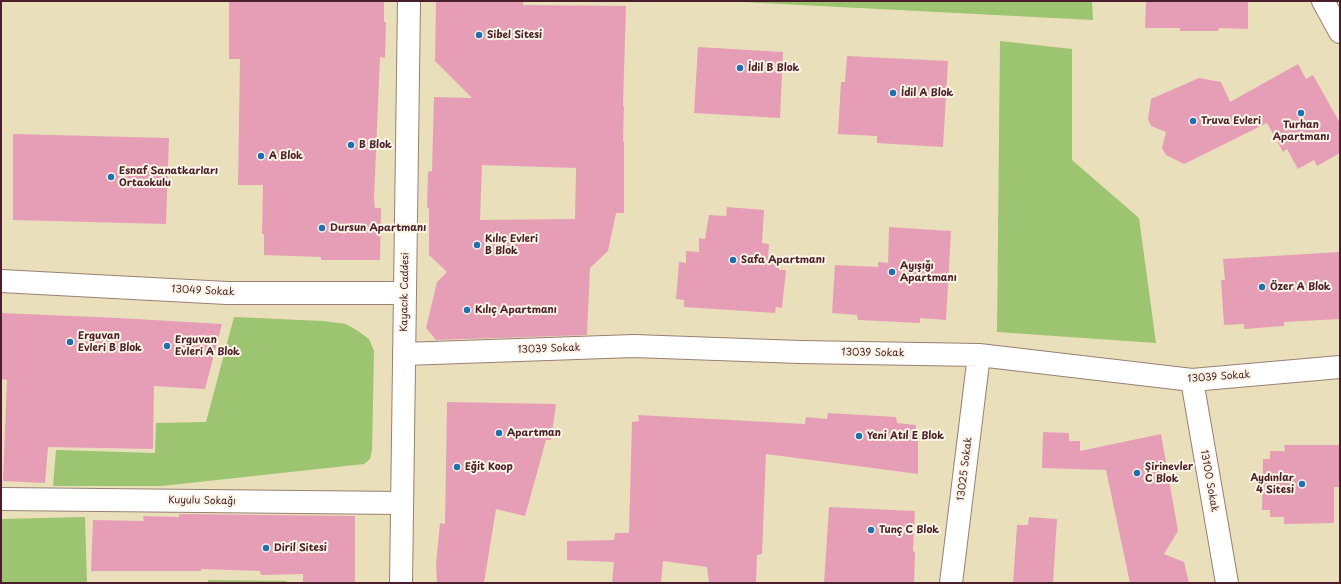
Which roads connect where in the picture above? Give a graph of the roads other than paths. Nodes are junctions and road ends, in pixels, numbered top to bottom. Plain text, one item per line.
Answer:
1 (409, 1) edge
2 (1323, 1) edge
3 (1340, 32) edge
4 (1, 281) edge
5 (405, 293) junction
6 (404, 354) junction
7 (980, 355) junction
8 (1340, 367) edge
9 (1192, 380) junction
10 (1, 499) edge
11 (402, 503) junction
12 (401, 583) edge
13 (951, 583) edge
14 (1227, 583) edge

1 - 5 street, Kayacık Caddesi
2 - 3 street
4 - 5 street, 13049 Sokak
5 - 6 street, Kayacık Caddesi
6 - 7 street, 13039 Sokak
6 - 11 street, Kayacık Caddesi
7 - 9 street, 13039 Sokak
7 - 13 street, 13025 Sokak
8 - 9 street, 13039 Sokak
9 - 14 street, 13100 Sokak
10 - 11 street, Kuyulu Sokağı
11 - 12 street, Kayacık Caddesi

